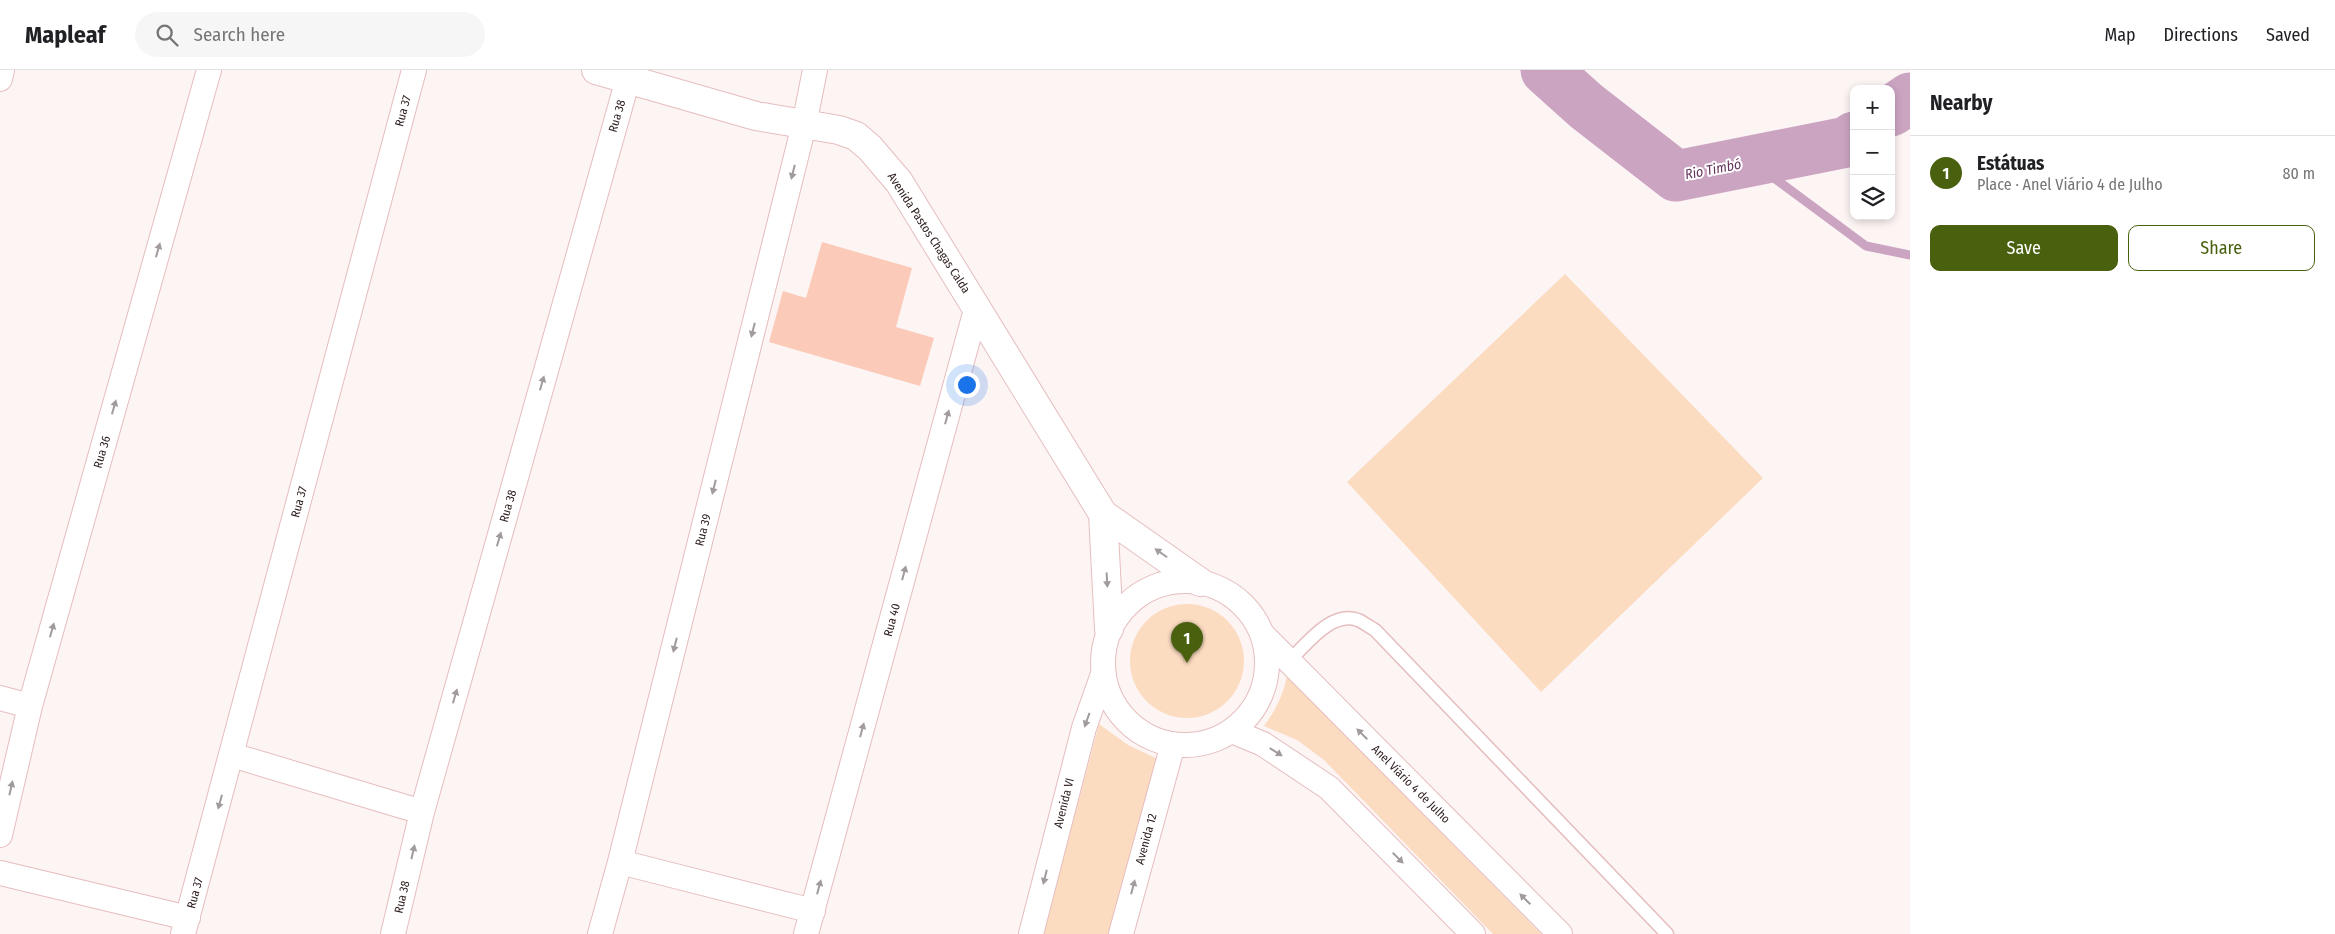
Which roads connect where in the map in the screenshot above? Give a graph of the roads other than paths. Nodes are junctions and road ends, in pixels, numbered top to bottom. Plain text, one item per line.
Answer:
1 (2, 70) edge
2 (208, 70) edge
3 (414, 70) edge
4 (596, 70) edge
5 (815, 70) edge
6 (0, 79) edge
7 (628, 79) junction
8 (804, 125) junction
9 (977, 306) junction
10 (1103, 514) junction
11 (1200, 582) junction
12 (1109, 629) junction
13 (1262, 634) junction
14 (1289, 661) junction
15 (1103, 674) junction
16 (0, 698) edge
17 (30, 706) junction
18 (1232, 731) junction
19 (1173, 744) junction
20 (232, 755) junction
21 (422, 812) junction
22 (0, 835) edge
23 (620, 862) junction
24 (0, 873) edge
25 (813, 911) junction
26 (186, 926) edge
27 (393, 934) edge
28 (600, 934) edge
29 (806, 934) edge
30 (1031, 934) edge
31 (1121, 934) edge
32 (1473, 934) edge
33 (1560, 934) edge
34 (1667, 934) edge

1 - 6 street
17 -> 2 street, Rua 36
3 - 20 street, Rua 37
4 - 7 street, Avenida Pastos Chagas Calda
5 - 8 street, Rua 39
7 - 8 street, Avenida Pastos Chagas Calda
21 -> 7 street, Rua 38
8 - 9 street, Avenida Pastos Chagas Calda
8 -> 23 street, Rua 39
9 - 10 street, Avenida Pastos Chagas Calda
25 -> 9 street, Rua 40
11 -> 10 street
10 -> 12 street
11 - 12 street, Anel Viário 4 de Julho
11 - 13 street, Anel Viário 4 de Julho
12 - 15 street, Anel Viário 4 de Julho
13 - 14 street, Anel Viário 4 de Julho
13 - 18 street, Anel Viário 4 de Julho
33 -> 14 street, Anel Viário 4 de Julho
14 - 34 lane
15 - 19 street, Anel Viário 4 de Julho
15 -> 30 street, Avenida VI
16 - 17 street
22 -> 17 street, Rua 36
18 - 19 street, Anel Viário 4 de Julho
18 -> 32 street
31 -> 19 street, Avenida 12
20 - 21 street
20 -> 26 street, Rua 37
27 -> 21 street, Rua 38
23 - 25 street
23 - 28 street, Rua 39
24 - 26 street
25 - 29 street, Rua 40

